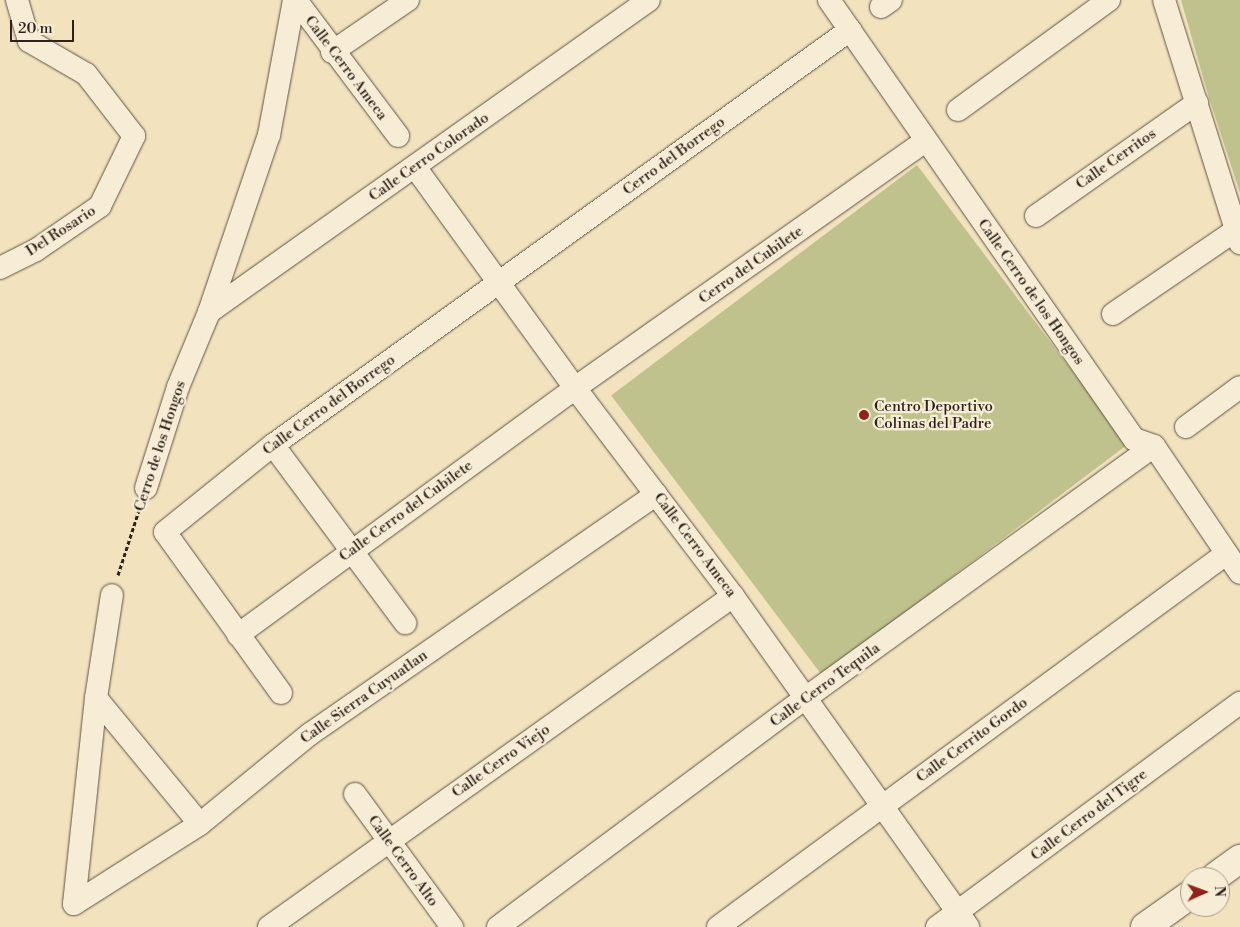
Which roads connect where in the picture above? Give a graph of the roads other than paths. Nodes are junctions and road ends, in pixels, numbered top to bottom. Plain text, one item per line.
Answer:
1 (16, 0) edge
2 (295, 0) edge
3 (408, 0) edge
4 (649, 0) edge
5 (829, 0) edge
6 (1109, 0) edge
7 (1164, 0) edge
8 (850, 30) junction
9 (332, 52) junction
10 (1197, 103) junction
11 (958, 110) dead end
12 (398, 136) dead end
13 (925, 141) junction
14 (415, 167) junction
15 (1036, 216) dead end
16 (1238, 236) edge
17 (0, 268) edge
18 (498, 282) junction
19 (208, 312) junction
20 (1113, 314) dead end
21 (1240, 387) edge
22 (575, 388) junction
23 (1186, 427) dead end
24 (273, 445) junction
25 (1154, 446) junction
26 (146, 488) road end
27 (656, 494) junction
28 (350, 552) junction
29 (1226, 554) junction
30 (1240, 573) edge
31 (112, 595) road end
32 (734, 596) junction
33 (405, 623) dead end
34 (238, 634) junction
35 (281, 693) dead end
36 (96, 698) junction
37 (807, 698) junction
38 (1240, 703) edge
39 (355, 794) dead end
40 (883, 806) junction
41 (200, 824) junction
42 (388, 840) junction
43 (1240, 859) edge
44 (1229, 867) edge
45 (1180, 902) edge
46 (963, 920) edge
47 (269, 927) edge
48 (452, 927) edge
49 (498, 927) edge
50 (718, 927) edge
51 (937, 927) edge
52 (1145, 927) edge

1 - 17 street, Del Rosario
2 - 9 street, Calle Cerro Ameca
2 - 19 street, Cerro de los Hongos
3 - 9 street
4 - 14 street, Calle Cerro Colorado
5 - 8 street, Calle Cerro de los Hongos
6 - 11 street
7 - 10 street
8 - 13 street, Calle Cerro de los Hongos
8 - 18 street, Cerro del Borrego
9 - 12 street, Calle Cerro Ameca
10 - 15 street, Calle Cerritos
10 - 16 street
13 - 22 street, Cerro del Cubilete
13 - 25 street, Calle Cerro de los Hongos
14 - 18 street, Calle Cerro Ameca
14 - 19 street, Calle Cerro Colorado
16 - 20 street
18 - 22 street, Calle Cerro Ameca
18 - 24 street, Calle Cerro del Borrego
19 - 26 street, Cerro de los Hongos
21 - 23 street
22 - 27 street, Calle Cerro Ameca
22 - 28 street, Calle Cerro del Cubilete
24 - 28 street
24 - 34 street, Calle Cerro del Borrego
25 - 29 street
25 - 37 street, Calle Cerro Tequila
27 - 32 street, Calle Cerro Ameca
27 - 41 street, Calle Sierra Cuyuatlan
28 - 33 street
28 - 34 street, Calle Cerro del Cubilete
29 - 30 street
29 - 40 street, Calle Cerrito Gordo
31 - 36 street
32 - 37 street, Calle Cerro Ameca
32 - 42 street, Calle Cerro Viejo
34 - 35 street
36 - 41 street
36 - 41 street, Calle Sierra Cuyuatlan
37 - 40 street, Calle Cerro Ameca
37 - 49 street, Calle Cerro Tequila
38 - 46 street, Calle Cerro del Tigre
39 - 42 street, Calle Cerro Alto
40 - 46 street, Calle Cerro Ameca
40 - 50 street, Calle Cerrito Gordo
42 - 47 street, Calle Cerro Viejo
42 - 48 street, Calle Cerro Alto
43 - 44 street
45 - 52 street
46 - 51 street, Calle Cerro del Tigre

